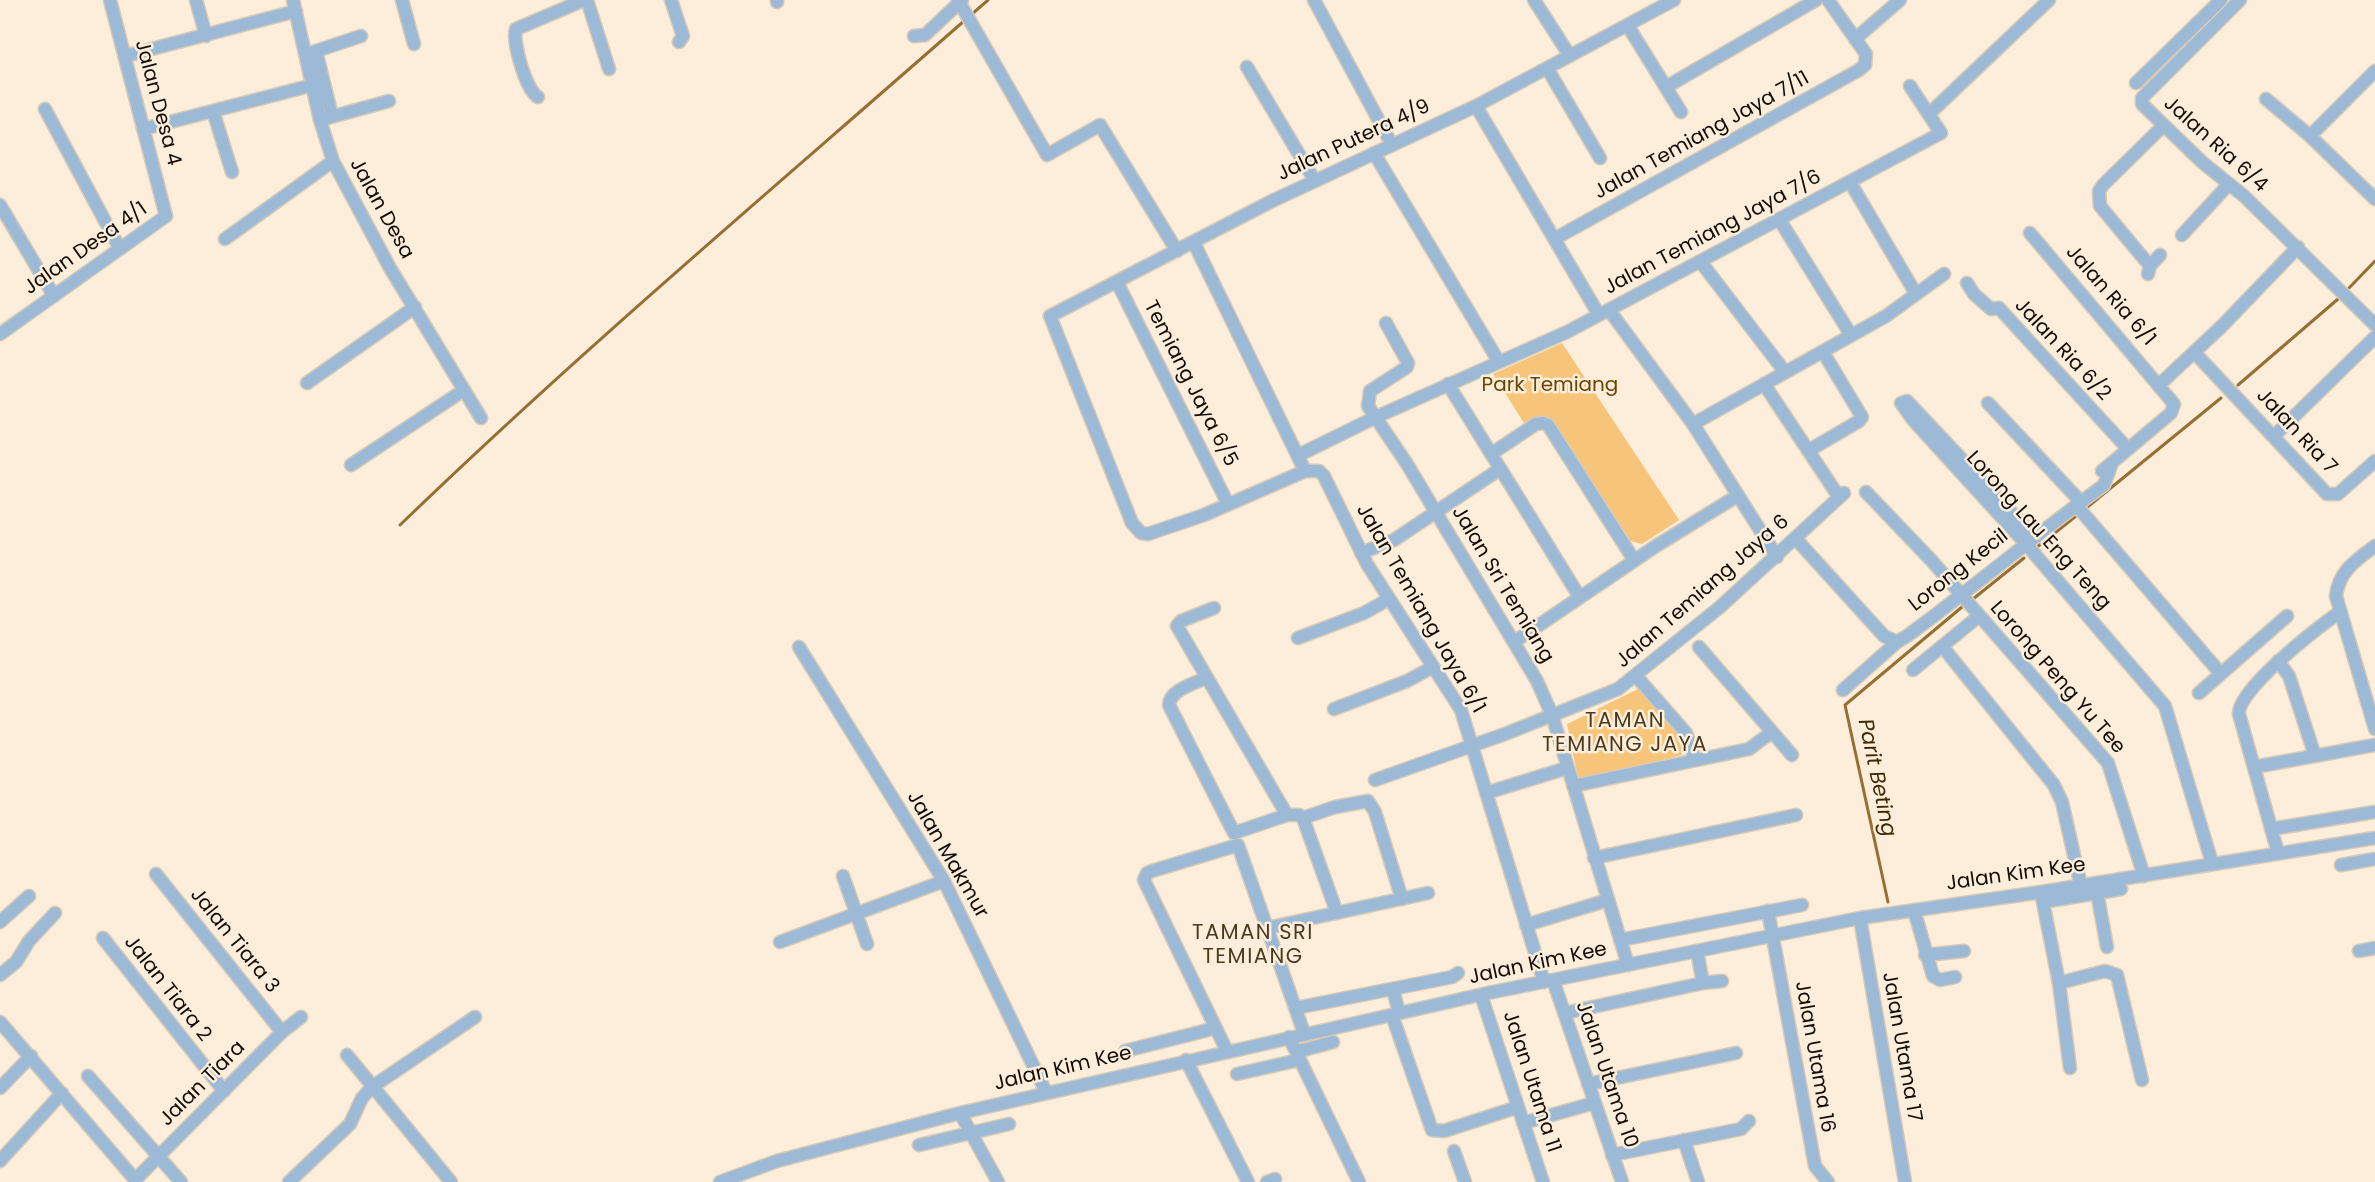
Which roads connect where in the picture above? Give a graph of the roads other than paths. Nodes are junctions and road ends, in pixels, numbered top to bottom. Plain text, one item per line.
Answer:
1 (110, 0) edge
2 (196, 0) edge
3 (402, 0) edge
4 (585, 0) edge
5 (671, 0) edge
6 (1314, 0) edge
7 (1534, 0) edge
8 (1674, 0) edge
9 (1816, 0) edge
10 (1828, 0) edge
11 (1899, 0) edge
12 (2049, 0) edge
13 (2221, 0) edge
14 (2240, 0) edge
15 (960, 1) edge
16 (294, 5) edge
17 (1628, 26) junction
18 (206, 36) junction
19 (361, 36) dead end
20 (914, 36) dead end
21 (1855, 39) junction
22 (679, 42) dead end
23 (414, 44) dead end
24 (311, 53) junction
25 (124, 56) junction
26 (1570, 56) junction
27 (1246, 67) dead end
28 (1547, 68) junction
29 (609, 69) dead end
30 (2375, 71) edge
31 (2136, 83) dead end
32 (313, 86) junction
33 (1910, 86) dead end
34 (1666, 87) junction
35 (538, 97) dead end
36 (2266, 99) dead end
37 (389, 101) dead end
38 (1476, 106) junction
39 (45, 109) dead end
40 (213, 111) junction
41 (1682, 112) dead end
42 (1929, 114) junction
43 (326, 118) junction
44 (2163, 126) junction
45 (143, 129) junction
46 (2310, 136) junction
47 (1392, 145) junction
48 (1374, 153) junction
49 (1600, 158) dead end
50 (333, 161) junction
51 (232, 172) dead end
52 (1315, 181) junction
53 (1850, 182) junction
54 (2229, 184) junction
55 (2373, 193) edge
56 (0, 205) edge
57 (166, 216) joint
58 (1779, 219) junction
59 (2030, 234) dead end
60 (2182, 235) dead end
61 (1556, 238) junction
62 (225, 239) dead end
63 (1194, 243) junction
64 (2298, 247) junction
65 (120, 249) junction
66 (1177, 251) junction
67 (2160, 255) dead end
68 (1700, 261) junction
69 (1944, 274) dead end
70 (1117, 282) junction
71 (1967, 283) dead end
72 (1916, 294) junction
73 (54, 296) junction
74 (415, 307) junction
75 (1604, 313) junction
76 (1386, 323) dead end
77 (2375, 325) edge
78 (0, 334) edge
79 (1851, 335) junction
80 (2375, 338) edge
81 (1823, 352) junction
82 (2194, 352) junction
83 (1499, 362) junction
84 (1785, 372) junction
85 (306, 383) dead end
86 (1448, 384) junction
87 (1764, 384) junction
88 (2160, 384) junction
89 (464, 390) junction
90 (1988, 403) dead end
91 (1376, 417) junction
92 (481, 418) dead end
93 (1693, 424) junction
94 (2274, 436) junction
95 (2128, 449) junction
96 (1808, 451) junction
97 (1304, 453) dead end
98 (1491, 454) junction
99 (2375, 461) edge
100 (2113, 462) junction
101 (351, 465) dead end
102 (1500, 469) junction
103 (1309, 470) junction
104 (2102, 471) dead end
105 (1866, 492) dead end
106 (1737, 496) junction
107 (1228, 504) junction
108 (2080, 508) junction
109 (1436, 512) junction
110 (1796, 539) junction
111 (2031, 546) junction
112 (2375, 546) edge
113 (1361, 553) junction
114 (1777, 557) junction
115 (1634, 560) junction
116 (1579, 596) junction
117 (1389, 599) junction
118 (1970, 606) junction
119 (1214, 608) dead end
120 (2340, 612) junction
121 (2288, 616) dead end
122 (1299, 638) dead end
123 (1514, 642) junction
124 (1897, 642) junction
125 (1942, 646) junction
126 (799, 647) dead end
127 (1698, 647) dead end
128 (2278, 661) junction
129 (1433, 667) junction
130 (1913, 670) dead end
131 (2221, 674) junction
132 (1636, 676) junction
133 (1206, 678) junction
134 (1843, 690) dead end
135 (2199, 693) dead end
136 (1334, 709) dead end
137 (1552, 716) junction
138 (2375, 729) edge
139 (1772, 732) junction
140 (2375, 745) edge
141 (1472, 746) junction
142 (1792, 755) dead end
143 (2315, 756) junction
144 (1695, 760) junction
145 (2254, 766) junction
146 (1568, 768) junction
147 (1375, 780) dead end
148 (1573, 786) junction
149 (1486, 793) junction
150 (2375, 812) edge
151 (1287, 815) junction
152 (1796, 815) dead end
153 (1303, 818) junction
154 (2271, 829) junction
155 (2375, 838) edge
156 (2278, 853) junction
157 (1594, 858) junction
158 (2375, 859) edge
159 (2212, 863) junction
160 (2341, 865) dead end
161 (156, 874) dead end
162 (843, 876) dead end
163 (2144, 876) junction
164 (944, 881) junction
165 (2081, 886) junction
166 (2096, 888) junction
167 (2121, 889) dead end
168 (1428, 893) dead end
169 (29, 896) dead end
170 (2042, 897) junction
171 (1402, 899) junction
172 (1608, 900) junction
173 (1802, 904) dead end
174 (1914, 910) junction
175 (1768, 911) junction
176 (55, 913) dead end
177 (856, 913) junction
178 (1337, 913) junction
179 (1860, 918) junction
180 (0, 922) edge
181 (1526, 925) junction
182 (1267, 928) junction
183 (1773, 935) junction
184 (103, 938) dead end
185 (1620, 940) junction
186 (780, 942) dead end
187 (867, 944) dead end
188 (2107, 947) dead end
189 (2375, 948) edge
190 (1697, 951) junction
191 (1965, 951) dead end
192 (2359, 951) dead end
193 (1925, 955) junction
194 (1628, 965) junction
195 (1458, 973) dead end
196 (0, 975) edge
197 (1955, 977) dead end
198 (1548, 981) junction
199 (1722, 981) dead end
200 (1703, 983) junction
201 (2059, 983) junction
202 (1393, 989) junction
203 (1481, 995) junction
204 (1296, 1008) junction
205 (1565, 1012) junction
206 (1396, 1014) junction
207 (301, 1017) dead end
208 (475, 1017) dead end
209 (0, 1022) edge
210 (1216, 1028) junction
211 (282, 1032) junction
212 (1304, 1033) junction
213 (1289, 1037) junction
214 (1333, 1042) dead end
215 (1125, 1051) dead end
216 (1227, 1051) junction
217 (1736, 1053) dead end
218 (347, 1055) dead end
219 (1298, 1056) junction
220 (28, 1059) junction
221 (1186, 1060) junction
222 (2070, 1068) dead end
223 (1237, 1074) dead end
224 (88, 1076) dead end
225 (2142, 1080) dead end
226 (1588, 1084) junction
227 (372, 1087) junction
228 (0, 1088) edge
229 (224, 1091) junction
230 (1047, 1092) junction
231 (59, 1096) junction
232 (1594, 1103) junction
233 (1518, 1107) junction
234 (960, 1113) junction
235 (1749, 1121) dead end
236 (1523, 1123) junction
237 (1009, 1124) dead end
238 (971, 1134) junction
239 (1684, 1140) junction
240 (919, 1144) dead end
241 (1454, 1151) dead end
242 (1612, 1155) junction
243 (158, 1158) junction
244 (0, 1161) edge
245 (136, 1181) edge
246 (181, 1182) edge
247 (289, 1182) edge
248 (452, 1182) edge
249 (720, 1182) edge
250 (998, 1182) edge
251 (1248, 1182) edge
252 (1359, 1182) edge
253 (1465, 1182) edge
254 (1543, 1182) edge
255 (1622, 1182) edge
256 (1698, 1182) edge
257 (1828, 1182) edge
258 (1905, 1182) edge

1 - 25 street, Jalan Desa 4
2 - 18 street
3 - 23 street
4 - 29 street
4 - 35 street
5 - 22 street
6 - 47 street
7 - 26 street
8 - 17 street, Jalan Putera 4/9
9 - 34 street
10 - 21 street
11 - 21 street
12 - 42 street
13 - 31 street
14 - 44 street, Jalan Ria 6/4
15 - 20 street
15 - 66 street
16 - 18 street
16 - 24 street, Jalan Desa
17 - 26 street, Jalan Putera 4/9
17 - 34 street
18 - 25 street
19 - 24 street
21 - 61 street, Jalan Temiang Jaya 7/11
24 - 32 street, Jalan Desa
24 - 43 street, Jalan Desa
25 - 45 street, Jalan Desa 4
26 - 28 street, Jalan Putera 4/9
27 - 52 street
28 - 38 street, Jalan Putera 4/9
28 - 49 street
30 - 46 street
32 - 40 street
32 - 43 street, Jalan Desa
33 - 42 street, Jalan Temiang Jaya 7/6
34 - 41 street
36 - 46 street
37 - 43 street
38 - 47 street, Jalan Putera 4/9
38 - 61 street
39 - 65 street
40 - 45 street
40 - 51 street
42 - 53 street, Jalan Temiang Jaya 7/6
43 - 50 street, Jalan Desa
44 - 54 street, Jalan Ria 6/4
44 - 67 street
45 - 57 street, Jalan Desa 4
46 - 55 street
47 - 48 street, Jalan Putera 4/9
48 - 52 street, Jalan Putera 4/9
48 - 83 street
50 - 62 street
50 - 74 street, Jalan Desa
52 - 63 street, Jalan Putera 4/9
53 - 58 street, Jalan Temiang Jaya 7/6
53 - 72 street
54 - 60 street
54 - 64 street, Jalan Ria 6/4
56 - 73 street
57 - 65 street, Jalan Desa 4/1
58 - 68 street, Jalan Temiang Jaya 7/6
58 - 79 street
59 - 88 street, Jalan Ria 6/1
61 - 75 street
63 - 66 street, Jalan Putera 4/9
63 - 103 street, Jalan Temiang Jaya 6/1
64 - 77 street, Jalan Ria 6/4
64 - 82 street
65 - 73 street, Jalan Desa 4/1
66 - 70 street, Jalan Putera 4/9
68 - 75 street, Jalan Temiang Jaya 7/6
68 - 84 street
69 - 72 street
70 - 107 street, Temiang Jaya 6/5
70 - 107 street, Jalan Putera 4/9
71 - 95 street, Jalan Ria 6/2
72 - 79 street
73 - 78 street, Jalan Desa 4/1
74 - 85 street
74 - 89 street, Jalan Desa
75 - 83 street, Jalan Temiang Jaya 7/6
75 - 93 street
76 - 91 street, Jalan Sri Temiang
79 - 81 street
80 - 94 street
81 - 84 street
81 - 96 street
82 - 88 street
82 - 94 street, Jalan Ria 7
83 - 86 street, Jalan Temiang Jaya 7/6
84 - 87 street
86 - 91 street, Jalan Temiang Jaya 7/6
86 - 98 street
87 - 93 street
87 - 96 street
88 - 95 street, Jalan Ria 6/1
89 - 92 street, Jalan Desa
89 - 101 street
90 - 108 street
91 - 97 street, Jalan Temiang Jaya 7/6
91 - 109 street, Jalan Sri Temiang
93 - 106 street
94 - 99 street, Jalan Ria 7
95 - 100 street
96 - 110 street, Jalan Temiang Jaya 6
98 - 102 street
98 - 115 street
100 - 104 street
100 - 108 street, Lorong Kecil
102 - 109 street
102 - 116 street
103 - 107 street
103 - 113 street, Jalan Temiang Jaya 6/1
105 - 118 street, Lorong Peng Yu Tee
106 - 114 street
106 - 115 street
108 - 111 street, Lorong Kecil
108 - 131 street
109 - 113 street
109 - 123 street, Jalan Sri Temiang
110 - 114 street, Jalan Temiang Jaya 6
110 - 124 street
111 - 111 street, Lorong Lau Eng Teng
111 - 118 street, Lorong Kecil
111 - 159 street, Lorong Lau Eng Teng
112 - 120 street
113 - 117 street, Jalan Temiang Jaya 6/1
114 - 132 street, Jalan Temiang Jaya 6
115 - 116 street
116 - 123 street
117 - 122 street
117 - 129 street, Jalan Temiang Jaya 6/1
118 - 124 street, Lorong Kecil
118 - 125 street
118 - 163 street, Lorong Peng Yu Tee
119 - 133 street
120 - 128 street
120 - 138 street
121 - 131 street
123 - 137 street, Jalan Sri Temiang
124 - 134 street, Lorong Kecil
125 - 130 street
125 - 165 street
126 - 164 street, Jalan Makmur
127 - 139 street
128 - 143 street
128 - 145 street
129 - 136 street
129 - 141 street, Jalan Temiang Jaya 6/1
131 - 135 street
132 - 137 street, Jalan Temiang Jaya 6
132 - 144 street
133 - 151 street
133 - 151 street
137 - 141 street, Jalan Temiang Jaya 6
137 - 146 street, Jalan Sri Temiang
139 - 142 street
139 - 144 street
140 - 143 street
141 - 147 street, Jalan Temiang Jaya 6
141 - 149 street, Jalan Temiang Jaya 6/1
143 - 145 street
144 - 148 street
145 - 154 street
146 - 148 street, Jalan Sri Temiang
146 - 149 street
148 - 157 street, Jalan Sri Temiang
149 - 181 street, Jalan Temiang Jaya 6/1
150 - 154 street
151 - 153 street
152 - 157 street
153 - 171 street
153 - 178 street
154 - 156 street
155 - 156 street, Jalan Kim Kee
156 - 159 street, Jalan Kim Kee
157 - 172 street, Jalan Sri Temiang
158 - 160 street
159 - 163 street, Jalan Kim Kee
161 - 211 street, Jalan Tiara 3
162 - 177 street
163 - 166 street, Jalan Kim Kee
164 - 177 street
164 - 230 street, Jalan Makmur
165 - 166 street, Jalan Kim Kee
165 - 170 street, Jalan Kim Kee
166 - 167 street
166 - 170 street
166 - 188 street
168 - 171 street
169 - 180 street
170 - 174 street, Jalan Kim Kee
170 - 201 street
171 - 178 street
172 - 181 street
172 - 185 street, Jalan Sri Temiang
173 - 175 street
174 - 179 street, Jalan Kim Kee
174 - 193 street
175 - 183 street, Jalan Utama 16
175 - 185 street
176 - 196 street
177 - 186 street
177 - 187 street
178 - 182 street
179 - 183 street, Jalan Kim Kee
179 - 258 street, Jalan Utama 17
181 - 198 street, Jalan Temiang Jaya 6/1
182 - 204 street
182 - 210 street
183 - 190 street, Jalan Kim Kee
183 - 257 street, Jalan Utama 16
184 - 229 street, Jalan Tiara 2
185 - 194 street, Jalan Sri Temiang
189 - 192 street
190 - 194 street, Jalan Kim Kee
190 - 200 street
191 - 193 street
193 - 197 street
194 - 198 street, Jalan Kim Kee
195 - 202 street
198 - 203 street, Jalan Kim Kee
198 - 205 street, Jalan Utama 10
199 - 200 street
200 - 205 street
201 - 222 street
201 - 225 street
202 - 204 street
202 - 206 street
203 - 206 street, Jalan Kim Kee
203 - 233 street, Jalan Utama 11
204 - 212 street
205 - 226 street, Jalan Utama 10
206 - 212 street, Jalan Kim Kee
206 - 233 street
207 - 211 street, Jalan Tiara
208 - 227 street
209 - 220 street
210 - 215 street
210 - 216 street
211 - 229 street, Jalan Tiara
212 - 213 street, Jalan Kim Kee
213 - 216 street, Jalan Kim Kee
213 - 219 street
214 - 219 street
216 - 221 street, Jalan Kim Kee
217 - 226 street
218 - 227 street
219 - 223 street
219 - 252 street
220 - 228 street
220 - 231 street
221 - 230 street, Jalan Kim Kee
221 - 251 street
224 - 243 street
226 - 232 street, Jalan Utama 10
227 - 247 street
227 - 248 street
229 - 243 street, Jalan Tiara
230 - 234 street, Jalan Kim Kee
231 - 244 street
231 - 245 street
232 - 236 street
232 - 242 street, Jalan Utama 10
233 - 236 street, Jalan Utama 11
234 - 238 street
234 - 249 street, Jalan Kim Kee
235 - 239 street
236 - 254 street, Jalan Utama 11
237 - 238 street
238 - 240 street
238 - 250 street
239 - 242 street
239 - 256 street
241 - 253 street
242 - 255 street, Jalan Utama 10
243 - 245 street, Jalan Tiara
243 - 246 street

